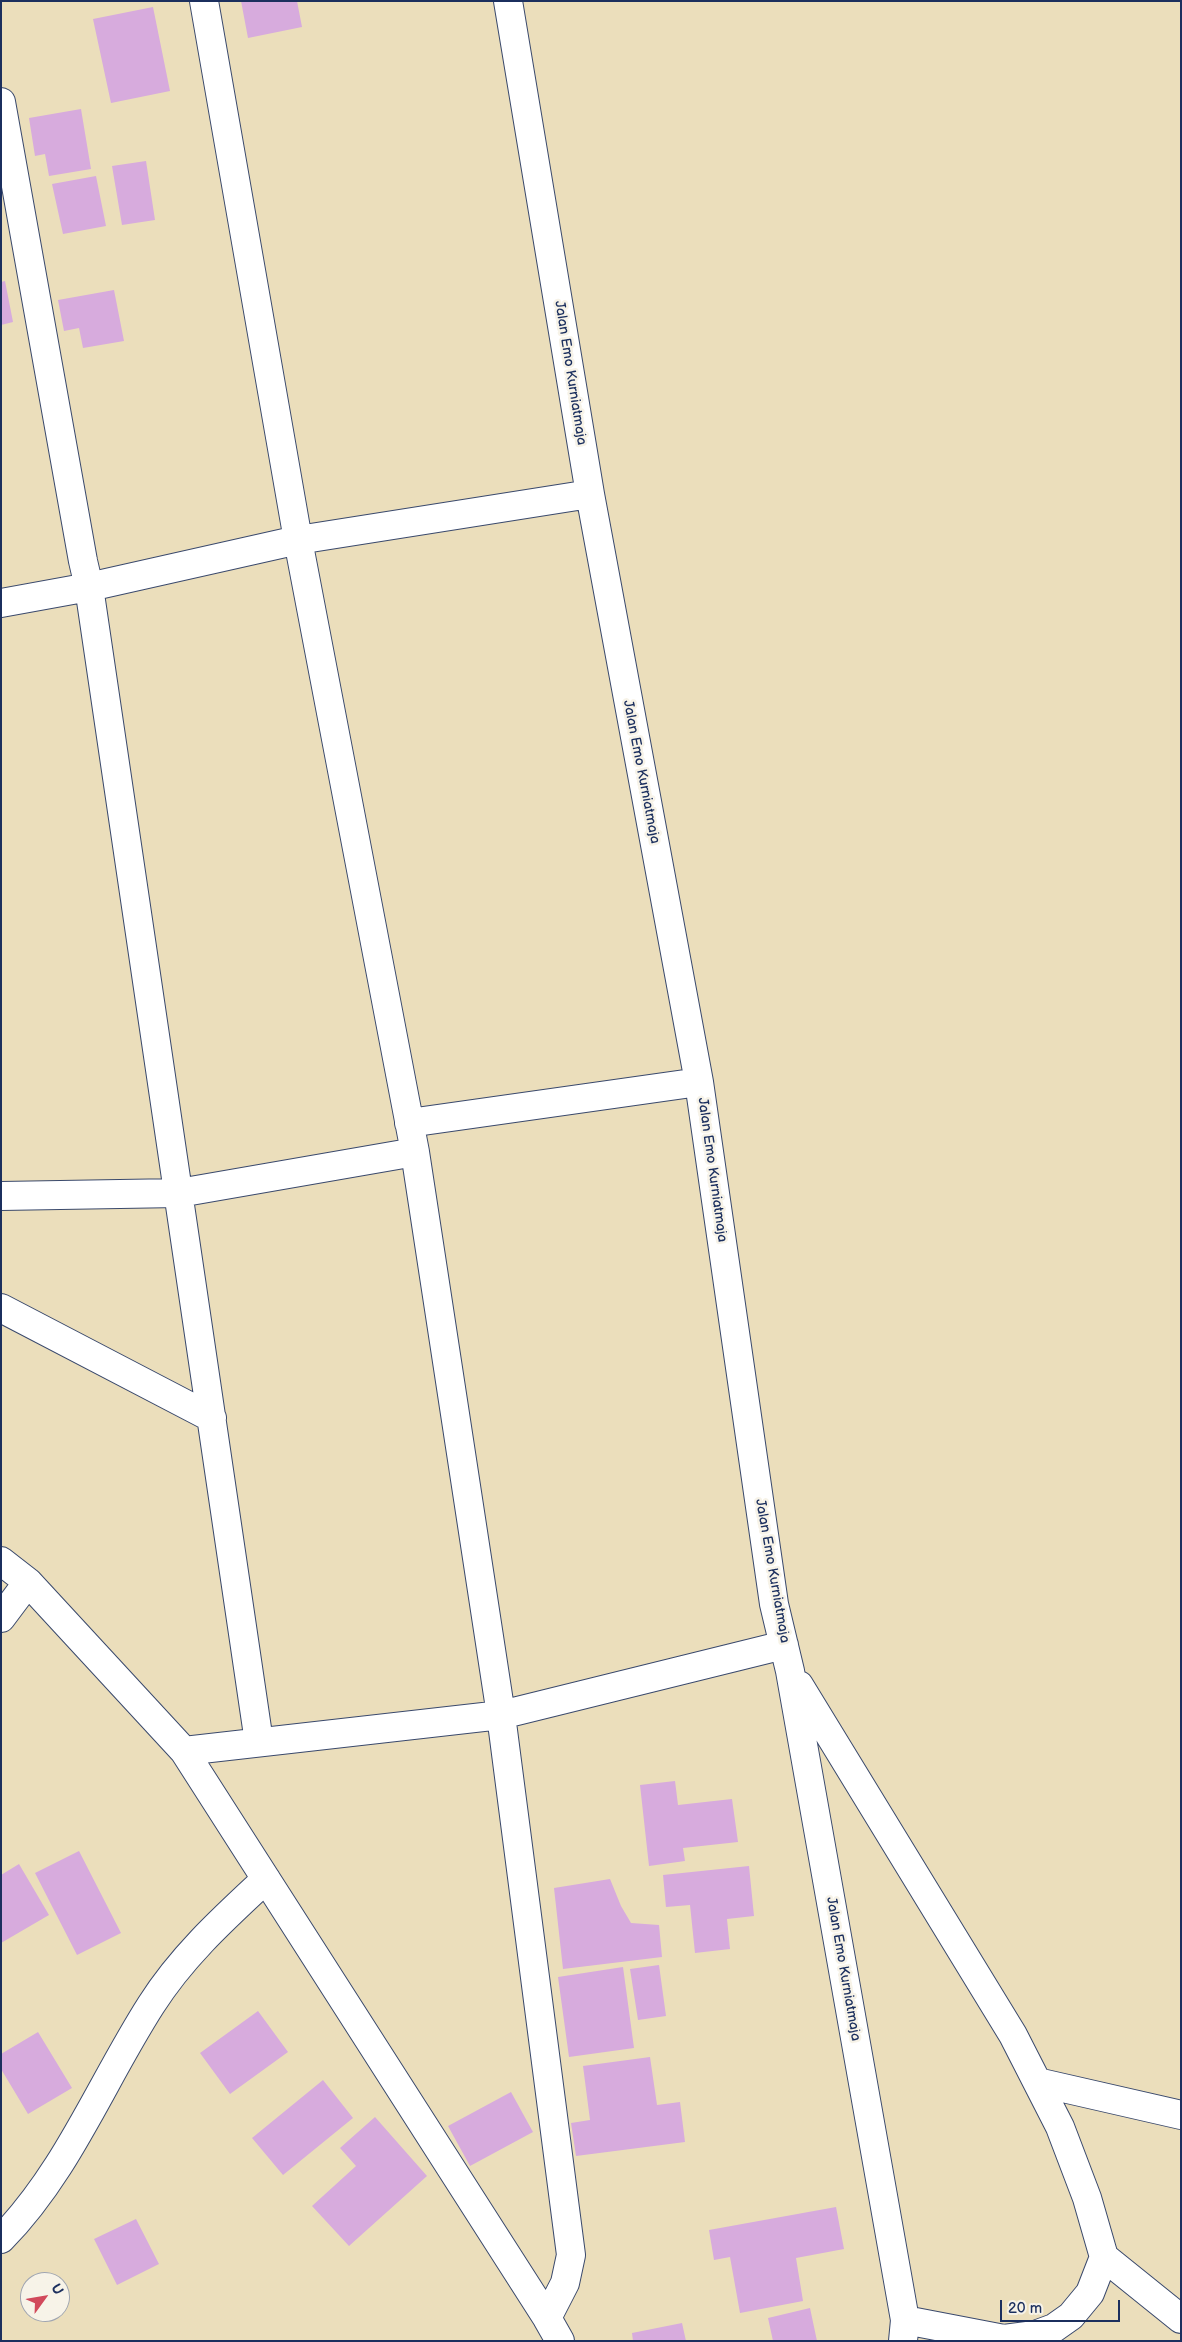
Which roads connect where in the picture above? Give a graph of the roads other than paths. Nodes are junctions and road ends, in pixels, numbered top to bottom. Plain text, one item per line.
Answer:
1 (204, 1) edge
2 (508, 1) edge
3 (1, 102) edge
4 (590, 494) junction
5 (298, 540) junction
6 (89, 587) junction
7 (1, 603) edge
8 (699, 1082) junction
9 (409, 1123) junction
10 (415, 1152) junction
11 (179, 1194) junction
12 (1, 1196) edge
13 (1, 1308) edge
14 (212, 1418) junction
15 (1, 1561) edge
16 (28, 1582) junction
17 (1, 1618) edge
18 (787, 1658) junction
19 (501, 1715) junction
20 (259, 1742) junction
21 (184, 1752) junction
22 (266, 1879) junction
23 (1037, 2082) junction
24 (1181, 2115) edge
25 (1, 2239) edge
26 (1104, 2258) junction
27 (1181, 2319) edge
28 (554, 2329) edge
29 (904, 2330) edge

1 - 5 street
2 - 4 street, Jalan Emo Kurniatmaja
3 - 6 street
4 - 5 street
4 - 8 street, Jalan Emo Kurniatmaja
5 - 6 street
5 - 9 street
6 - 7 street
6 - 11 street
8 - 9 street
8 - 18 street, Jalan Emo Kurniatmaja
9 - 10 street
10 - 11 street
10 - 19 street
11 - 12 street
11 - 14 street
13 - 14 street
14 - 20 street
15 - 16 street
16 - 17 street
16 - 21 street
18 - 19 street
18 - 23 street
18 - 29 street, Jalan Emo Kurniatmaja
19 - 20 street
19 - 28 street
20 - 21 street
21 - 22 street
22 - 25 street
22 - 28 street
23 - 24 street
23 - 26 street
26 - 27 street
26 - 29 street

